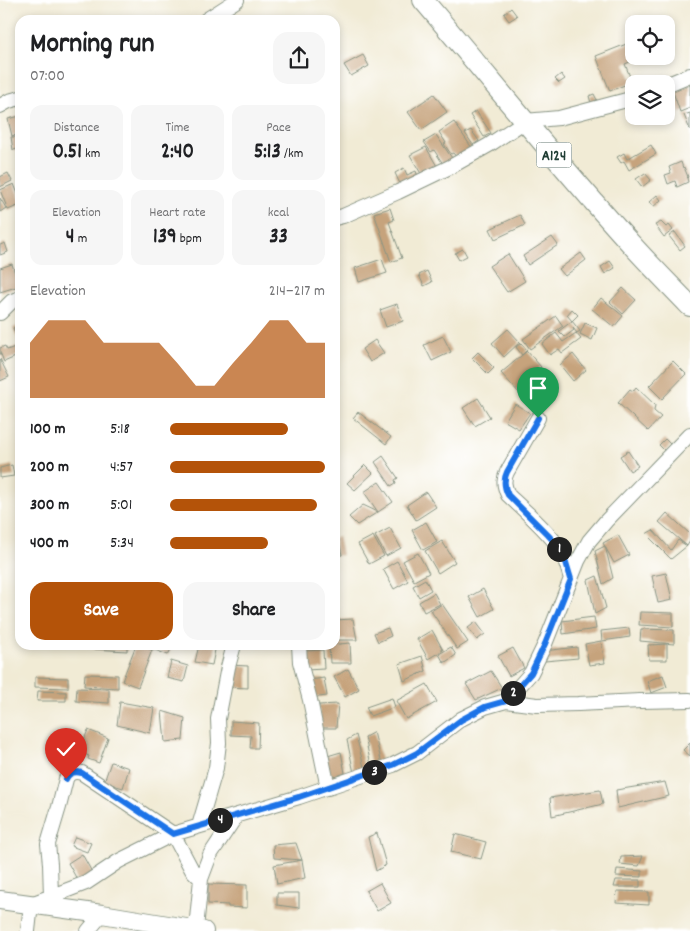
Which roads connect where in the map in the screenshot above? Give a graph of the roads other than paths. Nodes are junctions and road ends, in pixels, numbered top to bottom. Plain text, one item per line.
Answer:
1 (236, 0) edge
2 (423, 0) edge
3 (214, 15) edge
4 (690, 75) edge
5 (675, 81) edge
6 (15, 99) edge
7 (625, 100) edge
8 (0, 106) edge
9 (525, 121) junction
10 (340, 217) edge
11 (15, 300) edge
12 (690, 306) edge
13 (0, 313) edge
14 (538, 418) dead end
15 (690, 434) edge
16 (571, 579) junction
17 (233, 650) edge
18 (299, 650) edge
19 (690, 700) edge
20 (506, 701) junction
21 (328, 788) junction
22 (236, 816) junction
23 (199, 826) junction
24 (173, 834) junction
25 (201, 878) junction
26 (51, 896) junction
27 (0, 900) edge
28 (31, 904) junction
29 (102, 914) junction
30 (200, 930) edge
31 (28, 931) edge
32 (88, 931) edge

1 - 3 street
2 - 9 highway, A124
4 - 5 street
6 - 8 street
7 - 9 street
9 - 10 street
9 - 12 highway, A124
11 - 13 street
14 - 16 street
15 - 16 street
16 - 20 street
17 - 23 street
18 - 21 street
19 - 20 street
20 - 21 street
21 - 22 street
22 - 23 street
22 - 25 street
23 - 24 street
24 - 25 street
24 - 26 street
24 - 26 street
25 - 30 street
26 - 28 street
27 - 28 main road
28 - 29 main road
28 - 31 street
29 - 30 main road
29 - 32 street

